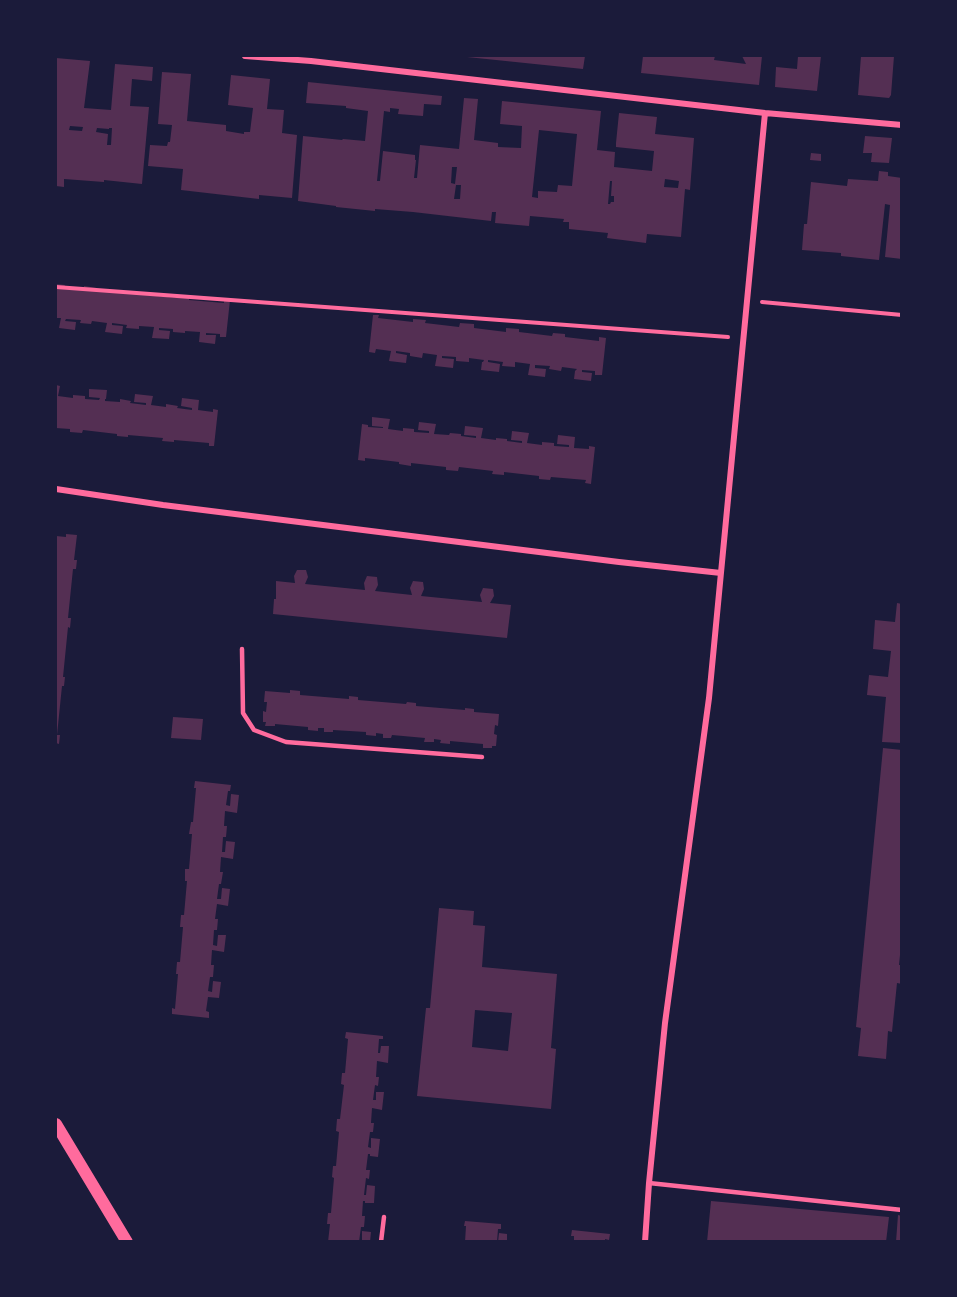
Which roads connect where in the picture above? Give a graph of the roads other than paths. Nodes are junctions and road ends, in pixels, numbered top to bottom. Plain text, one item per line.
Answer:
1 (245, 56) edge
2 (765, 113) junction
3 (902, 125) edge
4 (56, 489) edge
5 (721, 573) junction
6 (242, 649) dead end
7 (482, 757) dead end
8 (56, 1124) edge
9 (649, 1183) junction
10 (902, 1210) edge
11 (384, 1217) dead end
12 (127, 1242) edge
13 (381, 1242) edge
14 (645, 1242) edge

1 - 2 street
2 - 3 street
2 - 5 street
4 - 5 street
5 - 9 street
6 - 7 lane
8 - 12 main road
9 - 10 lane
9 - 14 street
11 - 13 lane

